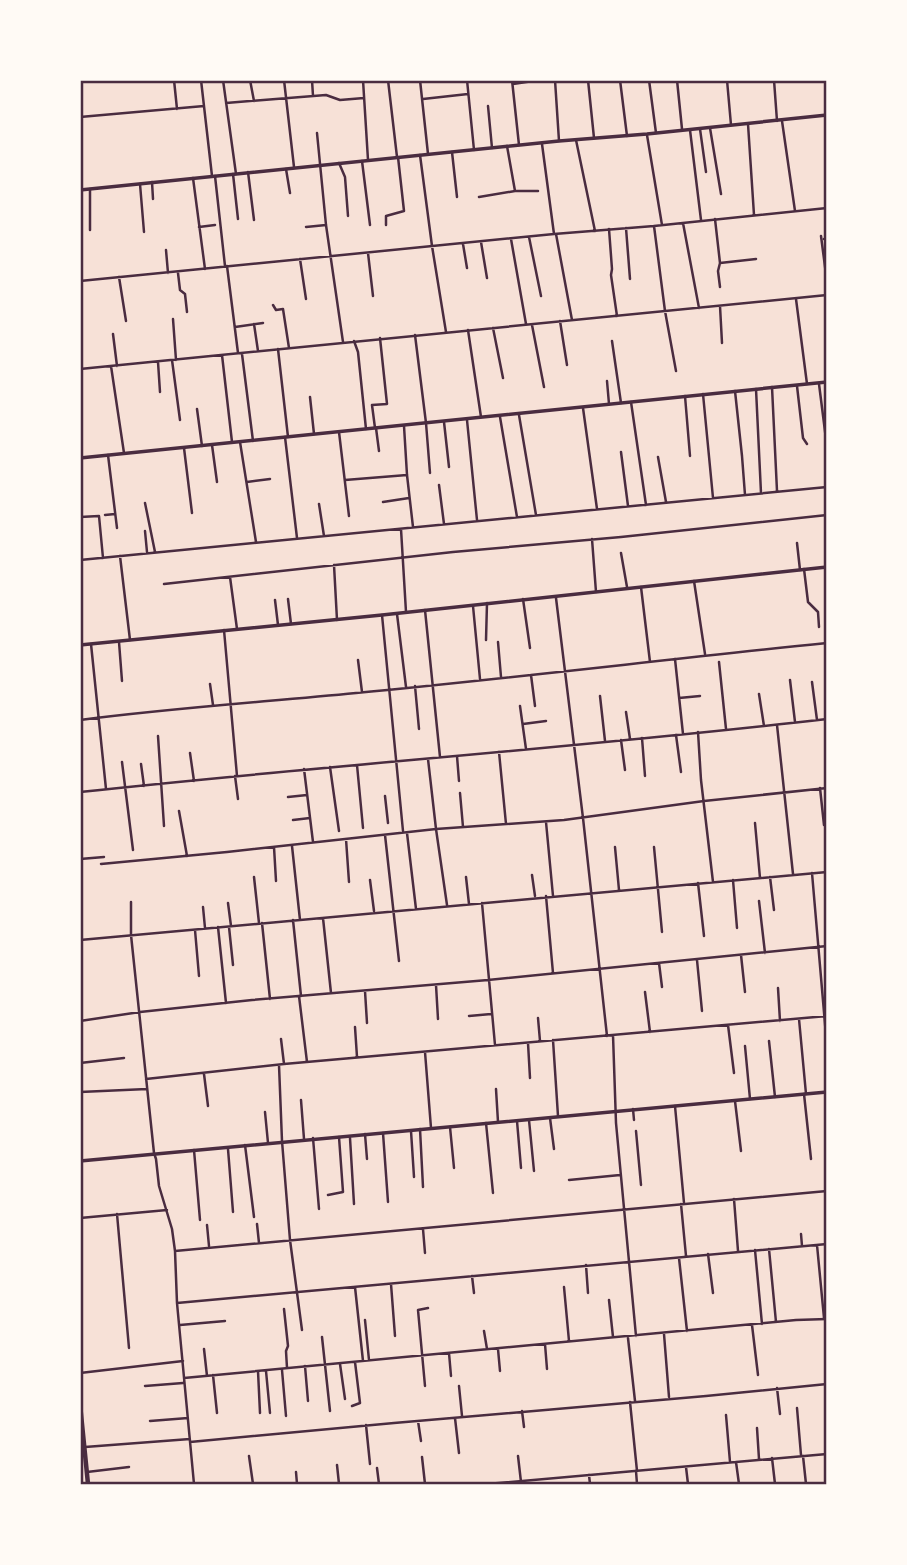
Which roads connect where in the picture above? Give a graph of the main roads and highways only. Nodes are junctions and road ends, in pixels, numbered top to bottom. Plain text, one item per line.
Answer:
1 (80, 1404) edge
2 (81, 1410) edge
3 (83, 1454) edge
4 (88, 1485) edge

1 - 2 highway
2 - 3 highway
3 - 4 highway

